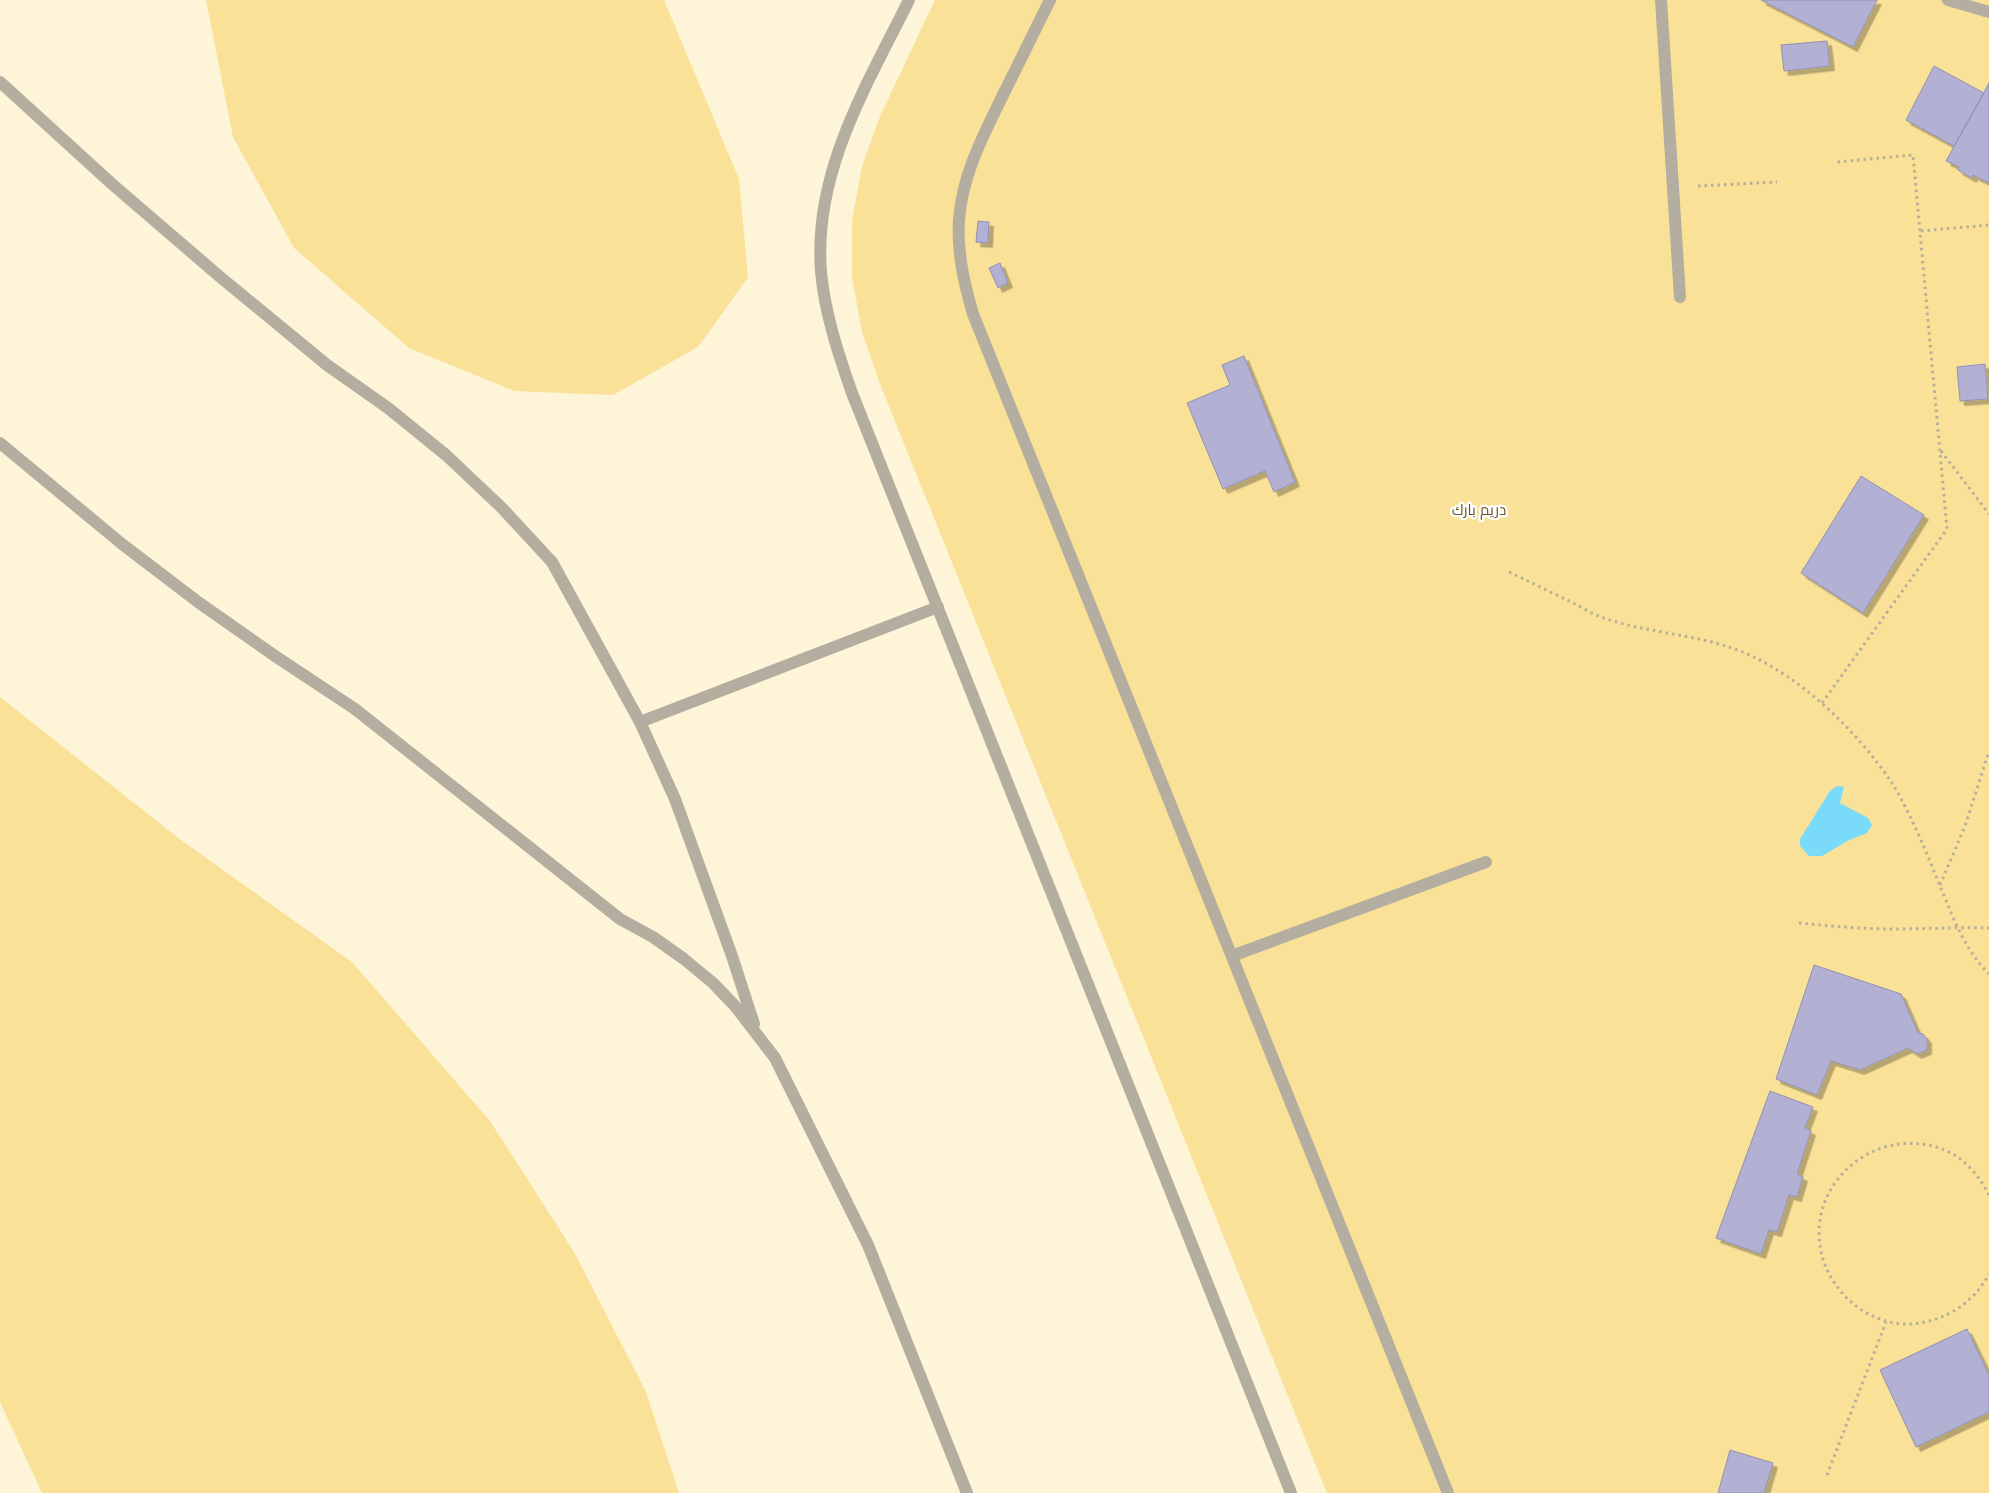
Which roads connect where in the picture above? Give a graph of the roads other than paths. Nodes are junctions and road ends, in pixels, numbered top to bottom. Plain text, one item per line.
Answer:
1 (909, 0) edge
2 (1050, 0) edge
3 (1661, 0) edge
4 (1948, 0) edge
5 (1989, 12) edge
6 (0, 82) edge
7 (1680, 297) dead end
8 (0, 443) edge
9 (938, 607) junction
10 (640, 722) junction
11 (1486, 862) dead end
12 (1232, 956) junction
13 (756, 1032) junction
14 (967, 1493) edge
15 (1291, 1493) edge
16 (1448, 1493) edge

1 - 9 street
2 - 12 street
3 - 7 street
4 - 5 street
6 - 10 street
8 - 13 street
9 - 10 street
9 - 15 street
10 - 13 street
11 - 12 street
12 - 16 street
13 - 14 street

